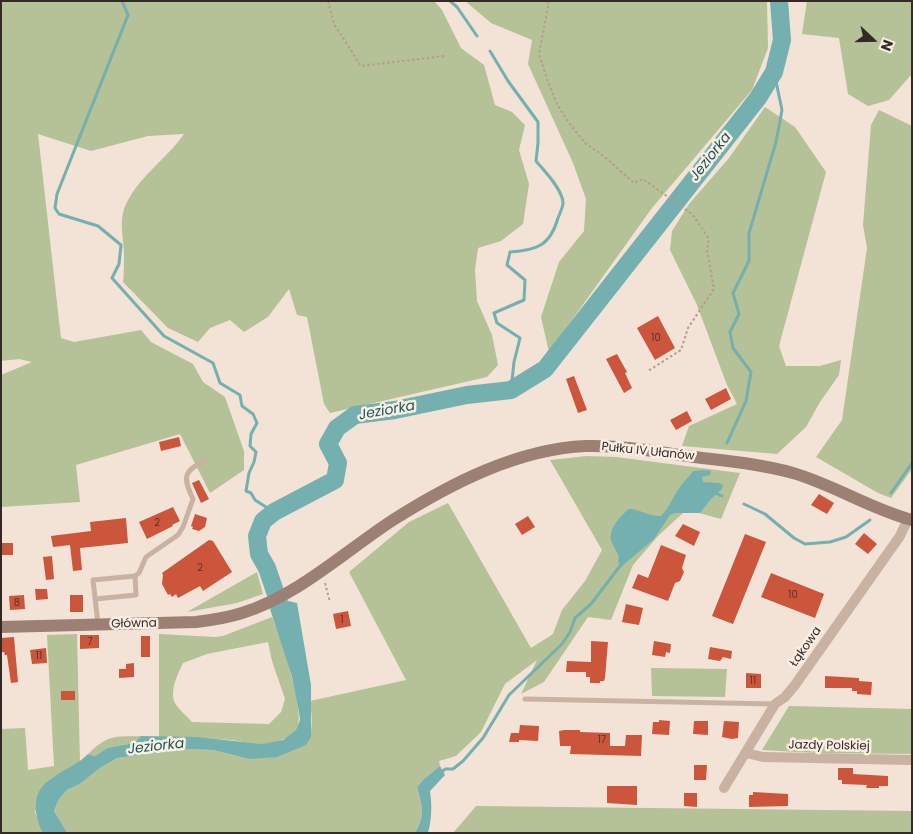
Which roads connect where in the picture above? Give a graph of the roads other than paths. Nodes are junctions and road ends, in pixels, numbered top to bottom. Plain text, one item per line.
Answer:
1 (206, 460) dead end
2 (910, 520) edge
3 (135, 576) junction
4 (95, 599) junction
5 (264, 604) joint
6 (98, 624) junction
7 (1, 627) edge
8 (525, 699) dead end
9 (775, 704) junction
10 (746, 753) junction
11 (912, 760) edge
12 (724, 788) dead end

1 - 3 lane
2 - 5 street, Pułku IV Ułanów
2 - 9 street, Łąkowa
3 - 4 lane
3 - 4 lane
4 - 6 lane
5 - 6 street, Główna
6 - 7 street, Główna
8 - 9 lane
9 - 10 street, Łąkowa
10 - 11 street, Jazdy Polskiej
10 - 12 street, Łąkowa

